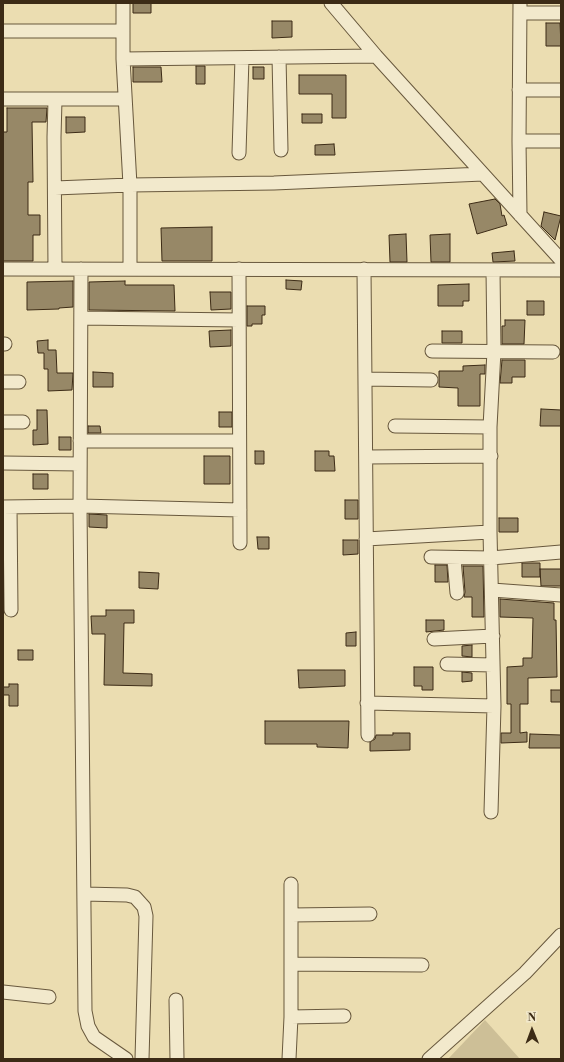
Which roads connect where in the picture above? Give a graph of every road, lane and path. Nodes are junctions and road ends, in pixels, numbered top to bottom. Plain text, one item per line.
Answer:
1 (123, 3) edge
2 (331, 3) edge
3 (520, 8) edge
4 (561, 13) edge
5 (123, 31) junction
6 (3, 32) edge
7 (376, 56) junction
8 (279, 57) junction
9 (242, 58) junction
10 (123, 59) junction
11 (519, 90) junction
12 (561, 90) edge
13 (3, 99) edge
14 (125, 99) junction
15 (55, 100) junction
16 (519, 141) junction
17 (561, 141) edge
18 (281, 150) dead end
19 (239, 153) dead end
20 (483, 174) junction
21 (130, 185) junction
22 (55, 188) junction
23 (520, 215) junction
24 (561, 260) edge
25 (3, 269) edge
26 (55, 269) junction
27 (81, 269) junction
28 (130, 269) junction
29 (239, 269) junction
30 (364, 269) junction
31 (493, 270) junction
32 (561, 270) edge
33 (81, 318) junction
34 (239, 320) junction
35 (432, 351) dead end
36 (494, 351) junction
37 (553, 352) dead end
38 (365, 379) junction
39 (431, 380) dead end
40 (3, 382) edge
41 (19, 382) dead end
42 (3, 422) edge
43 (23, 422) dead end
44 (395, 426) dead end
45 (490, 427) junction
46 (80, 441) junction
47 (240, 441) junction
48 (491, 456) junction
49 (366, 457) junction
50 (3, 463) edge
51 (80, 464) junction
52 (80, 506) junction
53 (7, 507) edge
54 (240, 510) junction
55 (490, 532) junction
56 (366, 539) junction
57 (240, 543) dead end
58 (561, 552) edge
59 (431, 557) dead end
60 (492, 558) junction
61 (454, 559) junction
62 (492, 590) junction
63 (457, 593) dead end
64 (561, 595) edge
65 (11, 610) dead end
66 (493, 636) junction
67 (434, 639) dead end
68 (446, 664) dead end
69 (493, 665) junction
70 (367, 703) junction
71 (494, 706) junction
72 (368, 735) dead end
73 (491, 812) dead end
74 (291, 884) dead end
75 (84, 894) junction
76 (370, 914) dead end
77 (291, 915) junction
78 (561, 935) edge
79 (291, 964) junction
80 (422, 965) dead end
81 (3, 992) edge
82 (49, 997) dead end
83 (176, 1000) dead end
84 (344, 1016) dead end
85 (291, 1017) junction
86 (126, 1059) edge
87 (142, 1059) edge
88 (177, 1059) edge
89 (289, 1059) edge
90 (429, 1059) edge

1 - 5 street
2 - 7 street
3 - 4 street
3 - 11 street
5 - 6 street
5 - 10 street
7 - 8 street
7 - 20 street
8 - 9 street
8 - 18 street
9 - 10 street
9 - 19 street
10 - 14 street
11 - 12 street
11 - 16 street
13 - 15 street
14 - 15 street
14 - 21 street
15 - 22 street
16 - 17 street
16 - 23 street
20 - 21 street
20 - 23 street
21 - 22 street
21 - 28 street
22 - 26 street
23 - 24 street
25 - 26 street
26 - 27 street
27 - 28 street
27 - 33 street
28 - 29 street
29 - 30 street
29 - 34 street
30 - 31 street
30 - 38 street
31 - 32 street
31 - 36 street
33 - 34 street
33 - 46 street
34 - 47 street
35 - 36 street
36 - 37 street
36 - 45 street
38 - 39 street
38 - 49 street
40 - 41 street
42 - 43 street
44 - 45 street
45 - 48 street
46 - 47 street
46 - 51 street
47 - 54 street
48 - 49 street
48 - 55 street
49 - 56 street
50 - 51 street
51 - 52 street
52 - 53 street
52 - 54 street
52 - 75 street
53 - 65 street
54 - 57 street
55 - 56 street
55 - 60 street
56 - 70 street
58 - 60 street
59 - 61 street
60 - 61 street
60 - 62 street
61 - 63 street
62 - 64 street
62 - 66 street
66 - 67 street
66 - 69 street
68 - 69 street
69 - 71 street
70 - 71 street
70 - 72 street
71 - 73 street
74 - 77 street
75 - 86 street
75 - 87 street
76 - 77 street
77 - 79 street
78 - 90 street
79 - 80 street
79 - 85 street
81 - 82 street
83 - 88 street
84 - 85 street
85 - 89 street

